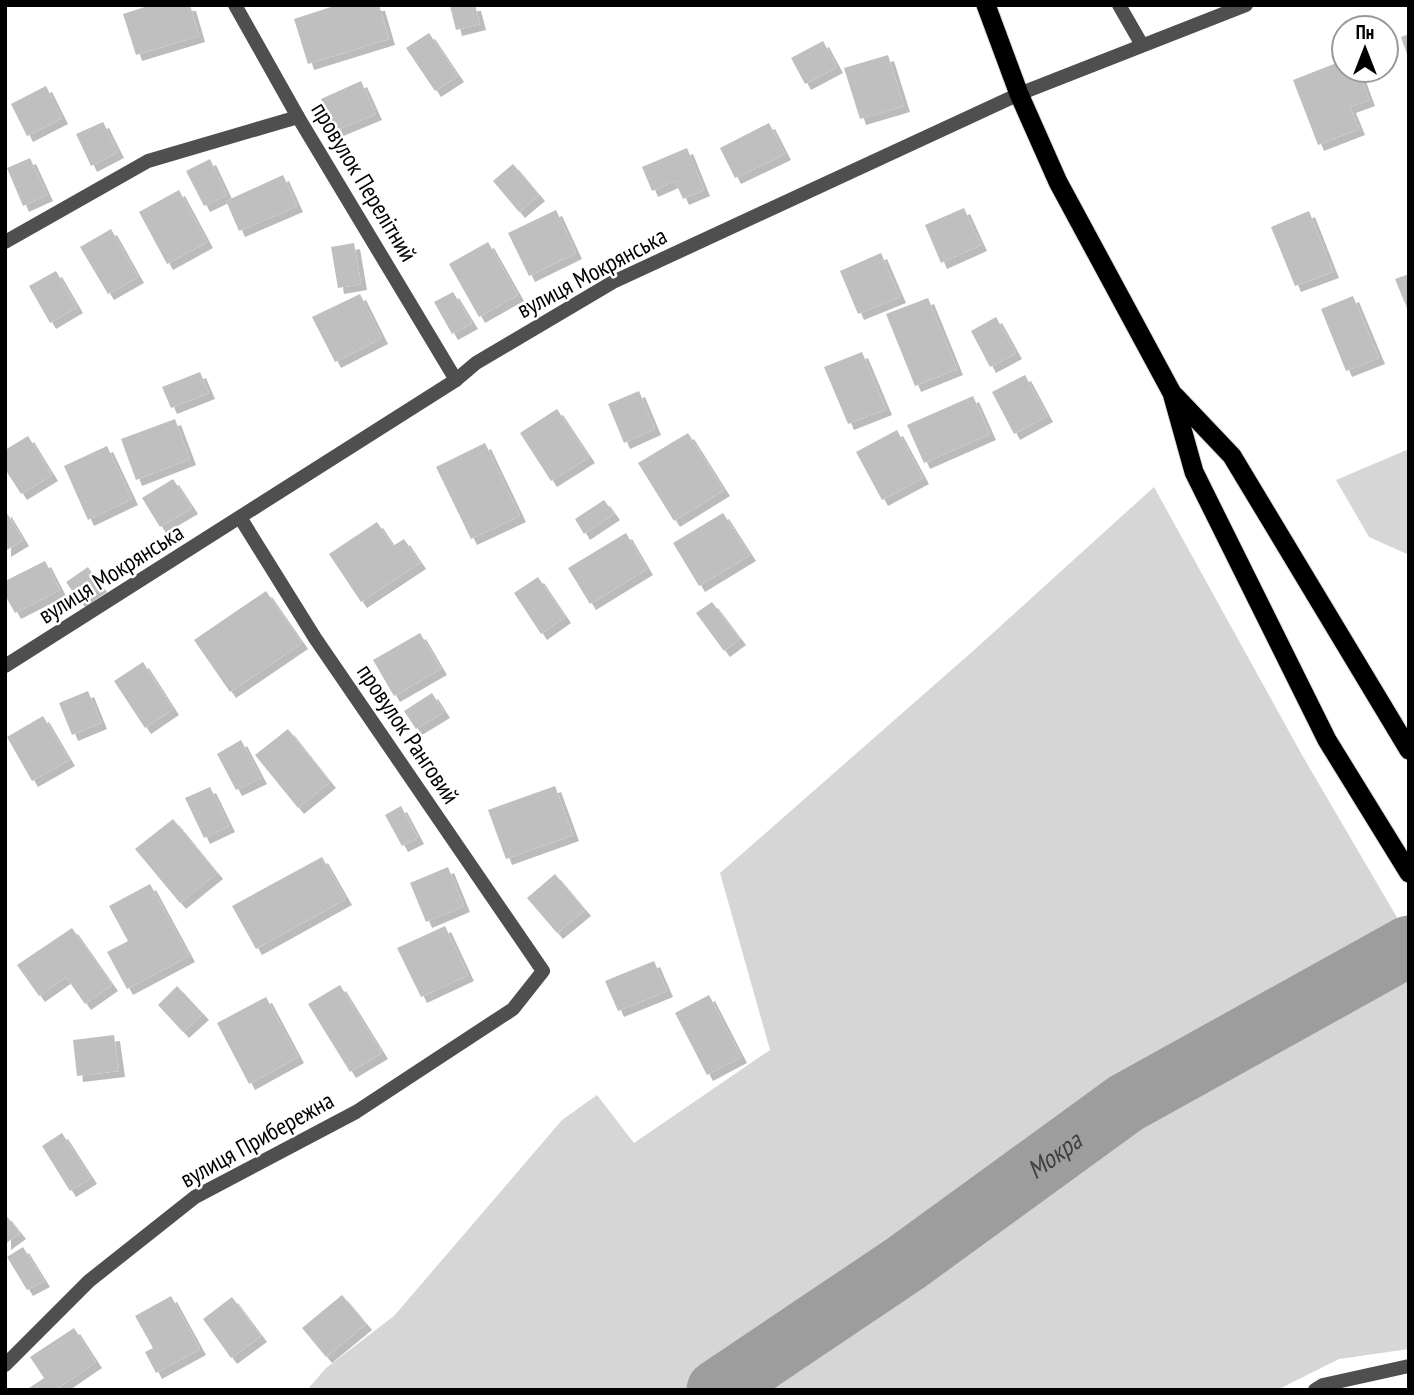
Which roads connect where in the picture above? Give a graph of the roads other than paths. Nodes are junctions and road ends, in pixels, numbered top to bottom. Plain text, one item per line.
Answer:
1 (235, 5) edge
2 (986, 5) edge
3 (1119, 5) edge
4 (1246, 5) edge
5 (1142, 45) junction
6 (1019, 94) junction
7 (298, 117) junction
8 (5, 242) edge
9 (456, 380) junction
10 (1172, 393) junction
11 (241, 519) junction
12 (5, 666) edge
13 (1409, 750) edge
14 (1409, 873) edge
15 (543, 971) joint
16 (5, 1365) edge
17 (1409, 1366) edge
18 (1315, 1390) edge

1 - 7 street, провулок Перелітний
2 - 6 highway
3 - 5 street
4 - 5 street, вулиця Мокрянська
5 - 6 street, вулиця Мокрянська
6 - 9 street, вулиця Мокрянська
6 - 10 highway
7 - 8 street
7 - 9 street, провулок Перелітний
9 - 11 street, вулиця Мокрянська
10 - 13 highway
10 - 14 highway
11 - 12 street, вулиця Мокрянська
11 - 15 street, провулок Ранговий
15 - 16 street, вулиця Прибережна
17 - 18 street

